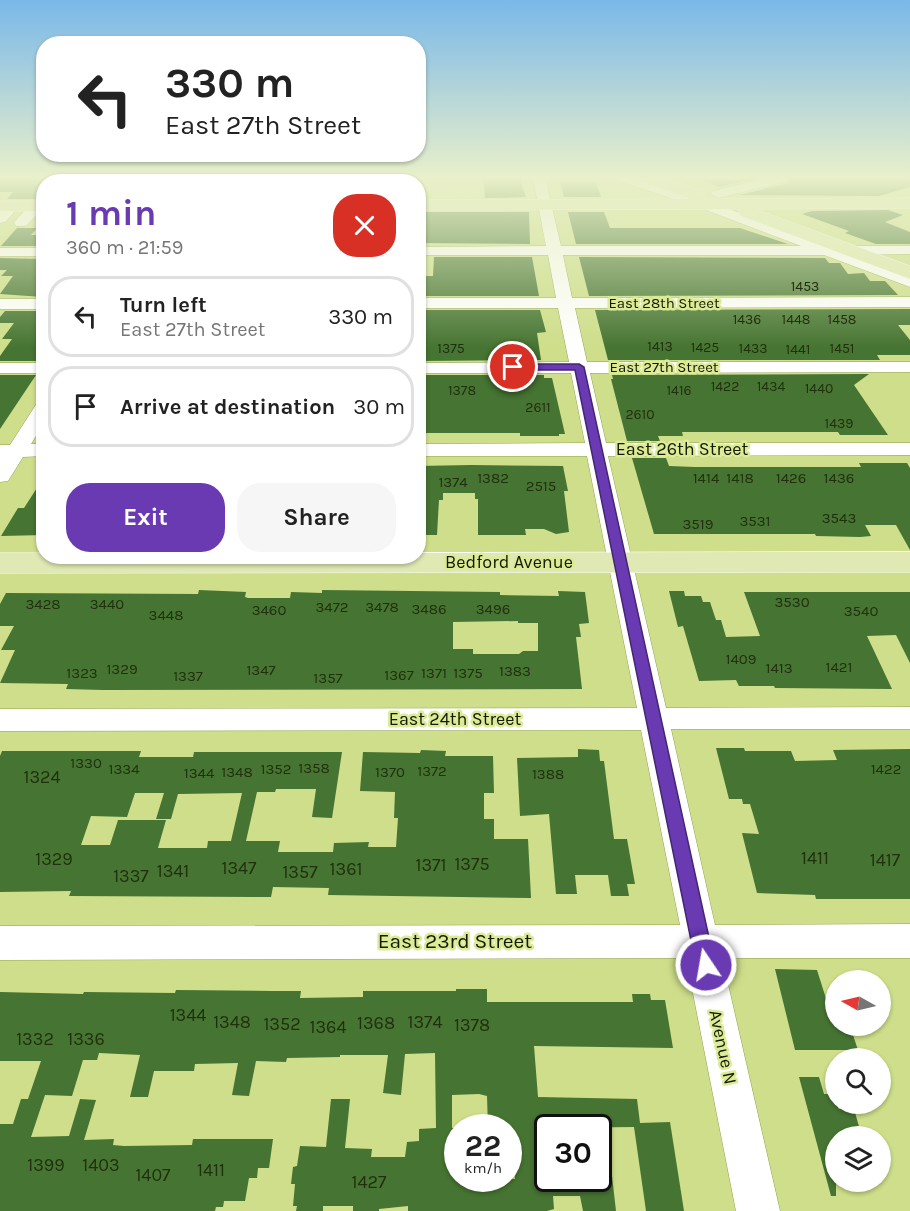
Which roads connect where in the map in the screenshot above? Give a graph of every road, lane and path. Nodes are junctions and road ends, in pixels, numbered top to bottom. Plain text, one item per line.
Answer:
1 (551, 235) edge
2 (792, 235) edge
3 (808, 235) edge
4 (832, 235) edge
5 (874, 250) junction
6 (910, 250) edge
7 (426, 251) edge
8 (554, 251) junction
9 (830, 251) junction
10 (853, 251) junction
11 (0, 252) edge
12 (36, 252) edge
13 (910, 264) edge
14 (910, 273) edge
15 (910, 282) edge
16 (910, 302) edge
17 (426, 303) edge
18 (566, 303) junction
19 (0, 304) edge
20 (36, 304) edge
21 (579, 367) junction
22 (910, 367) edge
23 (0, 368) edge
24 (36, 368) edge
25 (426, 368) edge
26 (36, 417) edge
27 (597, 449) junction
28 (910, 449) edge
29 (36, 450) edge
30 (426, 450) edge
31 (8, 451) edge
32 (0, 476) edge
33 (426, 562) edge
34 (621, 562) junction
35 (910, 562) edge
36 (0, 563) edge
37 (36, 563) edge
38 (910, 717) edge
39 (654, 718) junction
40 (0, 720) edge
41 (700, 940) junction
42 (910, 941) edge
43 (0, 943) edge
44 (758, 1211) edge

1 - 8 street, Avenue N
2 - 9 street
3 - 10 main road
4 - 5 street
5 - 6 street
5 - 10 street
5 - 13 street
7 - 8 street
8 - 9 street
8 - 18 street, Avenue N
9 - 10 street
9 - 15 street
10 - 14 main road
11 - 12 street
16 - 18 street, East 28th Street
17 - 18 street, East 28th Street
18 - 21 street, Avenue N
19 - 20 street
21 - 22 street, East 27th Street
21 - 25 street, East 27th Street
21 - 27 street, Avenue N
23 - 24 street
26 - 31 street
27 - 28 street, East 26th Street
27 - 30 street, East 26th Street
27 - 34 street, Avenue N
29 - 31 street
31 - 32 street
33 - 34 main road, Bedford Avenue
34 - 35 main road, Bedford Avenue
34 - 39 street, Avenue N
36 - 37 main road, Bedford Avenue
38 - 39 street, East 24th Street
39 - 40 street, East 24th Street
39 - 41 street, Avenue N
41 - 42 street, East 23rd Street
41 - 43 street, East 23rd Street
41 - 44 street, Avenue N

